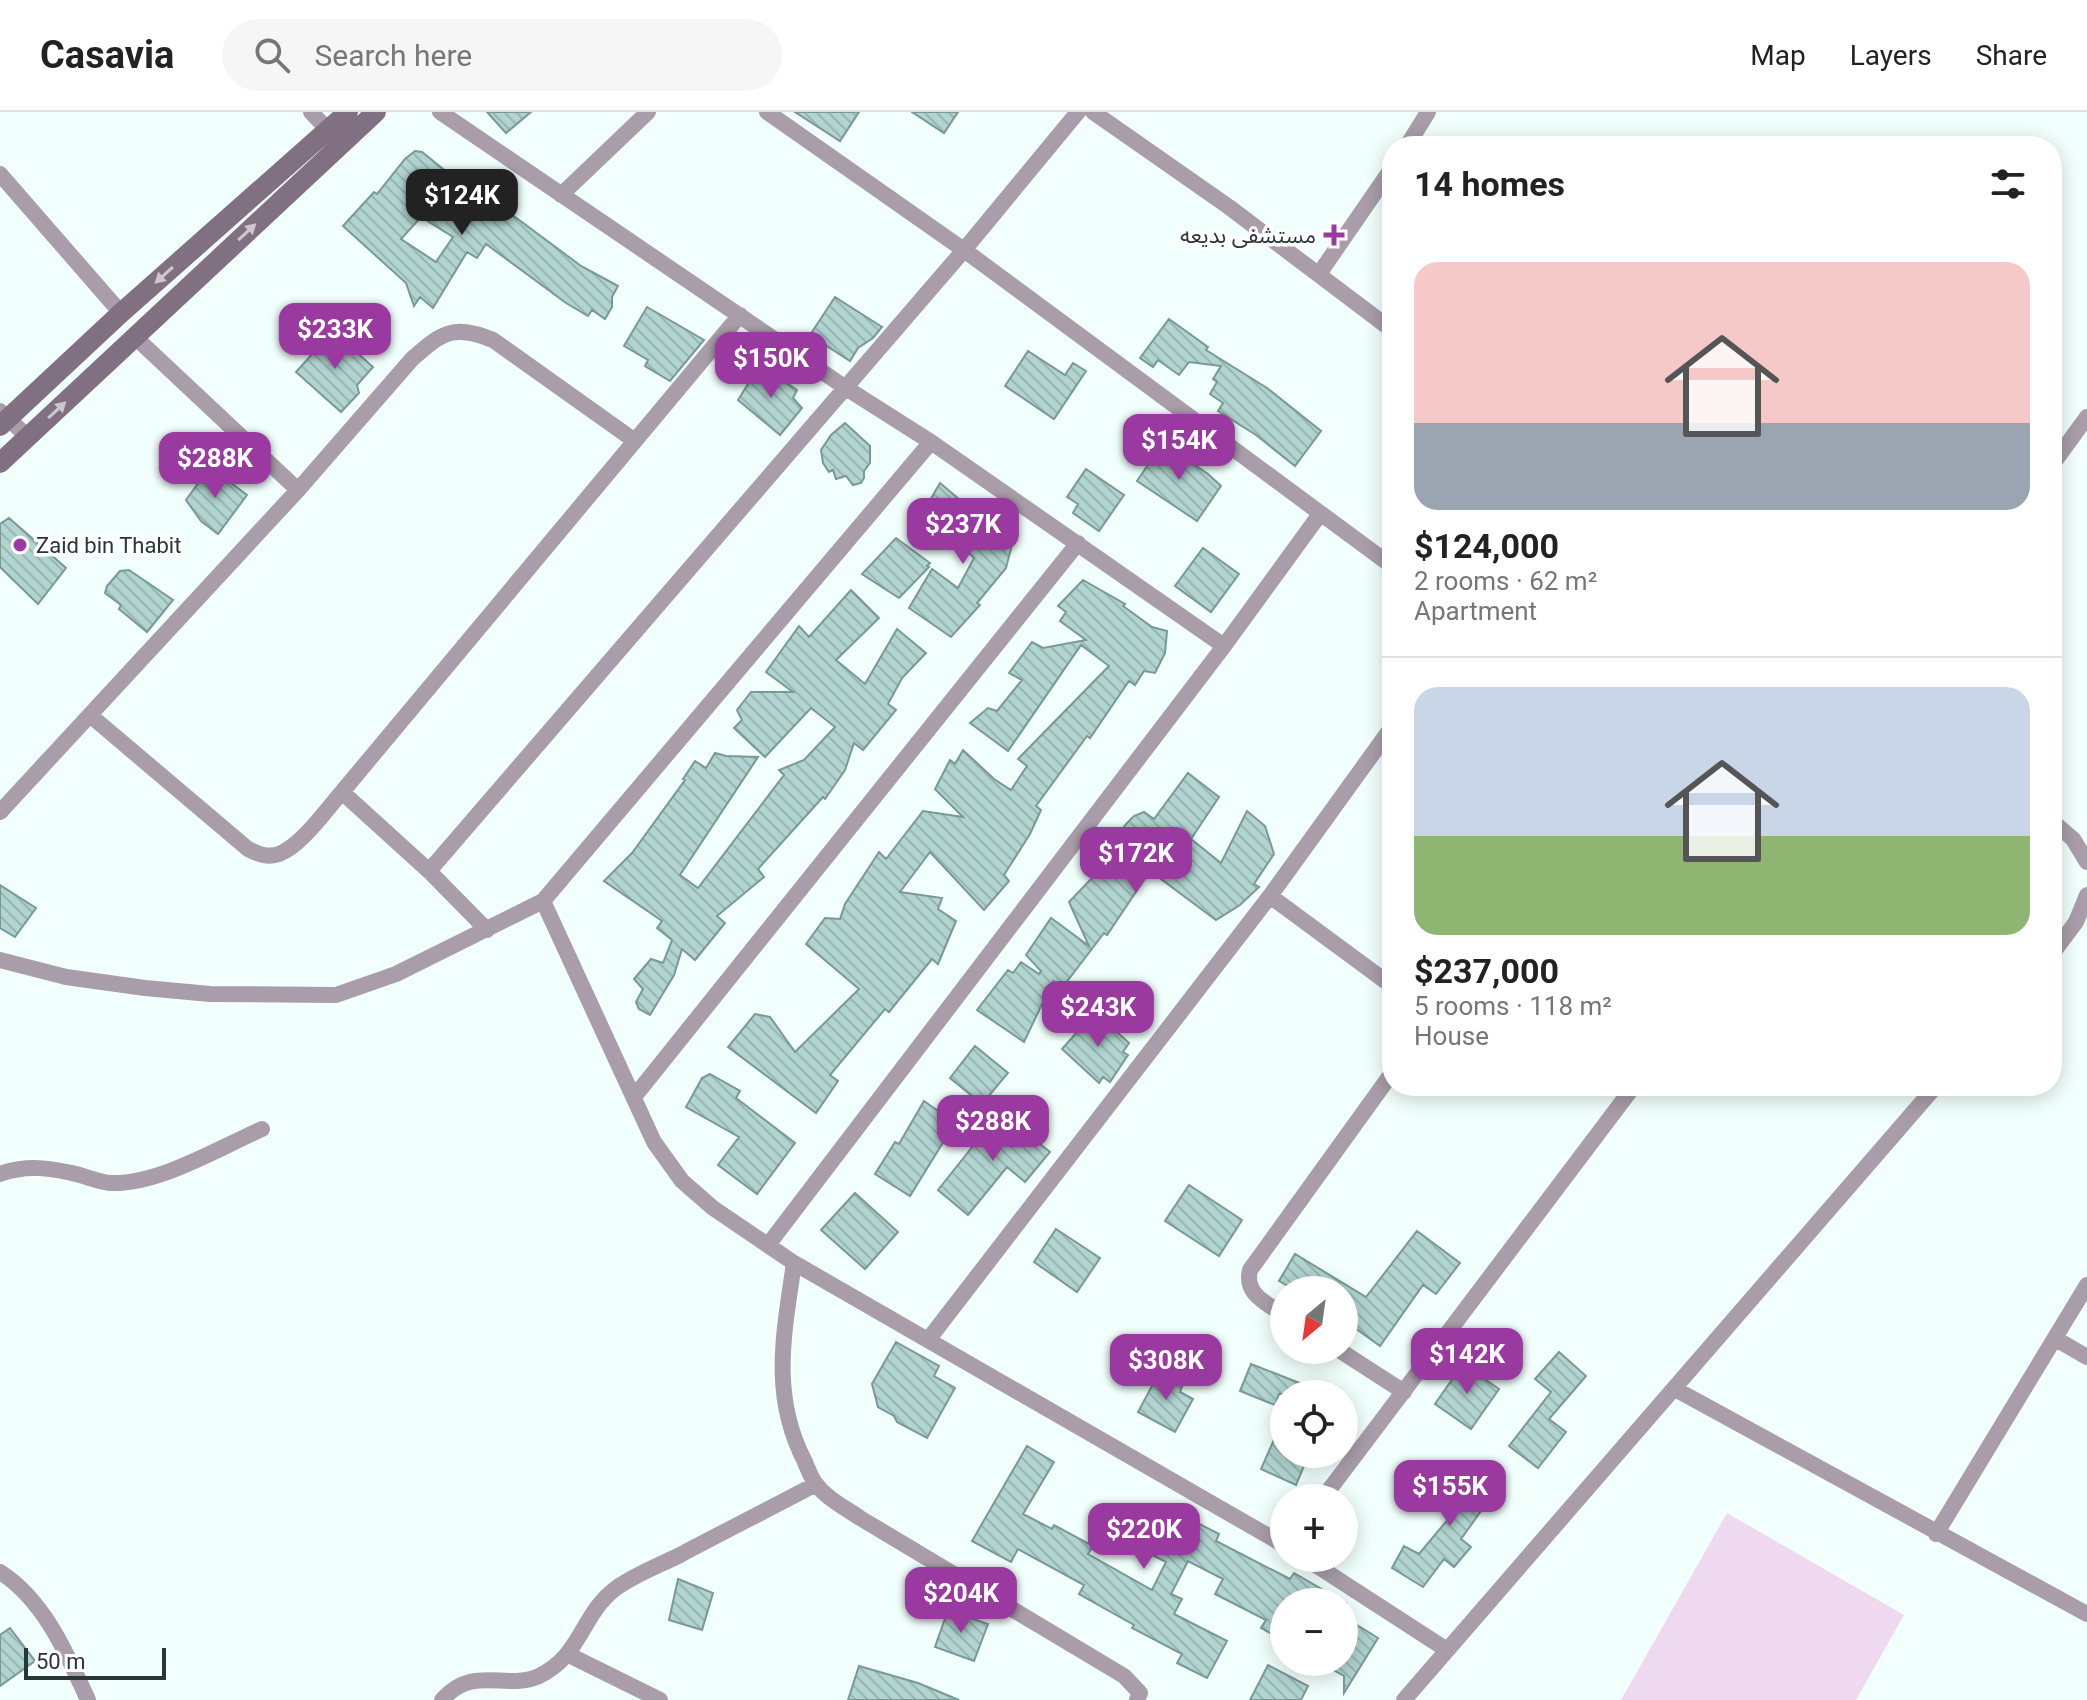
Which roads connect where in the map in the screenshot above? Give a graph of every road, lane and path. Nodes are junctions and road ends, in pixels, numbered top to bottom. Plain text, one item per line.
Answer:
1 (311, 112) edge
2 (348, 112) edge
3 (376, 112) edge
4 (440, 112) edge
5 (648, 112) edge
6 (767, 112) edge
7 (1078, 112) edge
8 (1093, 112) edge
9 (1428, 112) edge
10 (327, 129) junction
11 (1413, 136) edge
12 (0, 174) edge
13 (1382, 183) edge
14 (561, 195) junction
15 (964, 250) junction
16 (1319, 274) junction
17 (121, 313) junction
18 (740, 315) junction
19 (1382, 322) edge
20 (135, 337) junction
21 (846, 388) junction
22 (2087, 417) edge
23 (3, 418) edge
24 (28, 437) junction
25 (635, 441) junction
26 (931, 442) junction
27 (2062, 451) edge
28 (0, 463) edge
29 (298, 490) junction
30 (1320, 514) junction
31 (1078, 543) junction
32 (1382, 559) edge
33 (1224, 646) junction
34 (91, 716) junction
35 (1382, 741) edge
36 (342, 792) junction
37 (0, 812) edge
38 (2062, 830) edge
39 (2087, 862) edge
40 (429, 871) junction
41 (2087, 895) edge
42 (1270, 896) junction
43 (543, 901) junction
44 (487, 930) junction
45 (2062, 941) edge
46 (0, 960) edge
47 (1382, 979) edge
48 (1382, 1087) edge
49 (1626, 1096) edge
50 (1924, 1096) edge
51 (634, 1097) junction
52 (262, 1129) dead end
53 (0, 1174) edge
54 (768, 1245) junction
55 (794, 1263) junction
56 (2087, 1285) edge
57 (1270, 1306) edge
58 (2056, 1339) junction
59 (928, 1340) junction
60 (2087, 1357) edge
61 (1358, 1362) edge
62 (1675, 1389) junction
63 (1404, 1392) junction
64 (816, 1484) junction
65 (1334, 1484) edge
66 (1936, 1534) junction
67 (1270, 1537) edge
68 (0, 1572) edge
69 (1327, 1572) edge
70 (2087, 1614) edge
71 (1447, 1650) junction
72 (569, 1655) junction
73 (88, 1700) edge
74 (442, 1700) edge
75 (660, 1700) edge
76 (1137, 1700) edge
77 (1404, 1700) edge

1 - 10 street
2 - 10 street
20 -> 3 street
4 - 14 street
5 - 14 street
6 - 15 street
7 - 15 street
8 - 16 street
9 - 11 street
10 -> 17 street
12 - 17 street
13 - 16 street
14 - 18 street
15 - 21 street
15 - 30 street
16 - 19 street
17 - 23 street
18 - 21 street
18 - 25 street
24 -> 20 street
20 - 29 street
21 - 26 street
21 - 40 street
22 - 27 street
23 - 24 street
24 - 28 street
25 - 29 street
25 - 36 street
26 - 31 street
26 - 43 street
29 - 34 street
30 - 32 street
30 - 33 street
31 - 33 street
31 - 51 street
33 - 54 street
34 - 36 street
34 - 37 street
35 - 42 street
36 - 40 street
38 - 39 street
40 - 44 street
41 - 45 street
42 - 47 street
42 - 59 street
43 - 44 street
43 - 51 street
44 - 46 street
48 - 57 street
49 - 63 street
50 - 62 street
51 - 54 street
52 - 53 street
54 - 55 street
55 - 59 street
55 - 64 street
56 - 58 street
58 - 60 street
58 - 66 street
59 - 67 street
61 - 63 street
62 - 66 street
62 - 71 street
63 - 65 street
64 - 72 street
64 - 76 street
66 - 70 street
68 - 73 street
69 - 71 street
71 - 77 street
72 - 74 street
72 - 75 street

